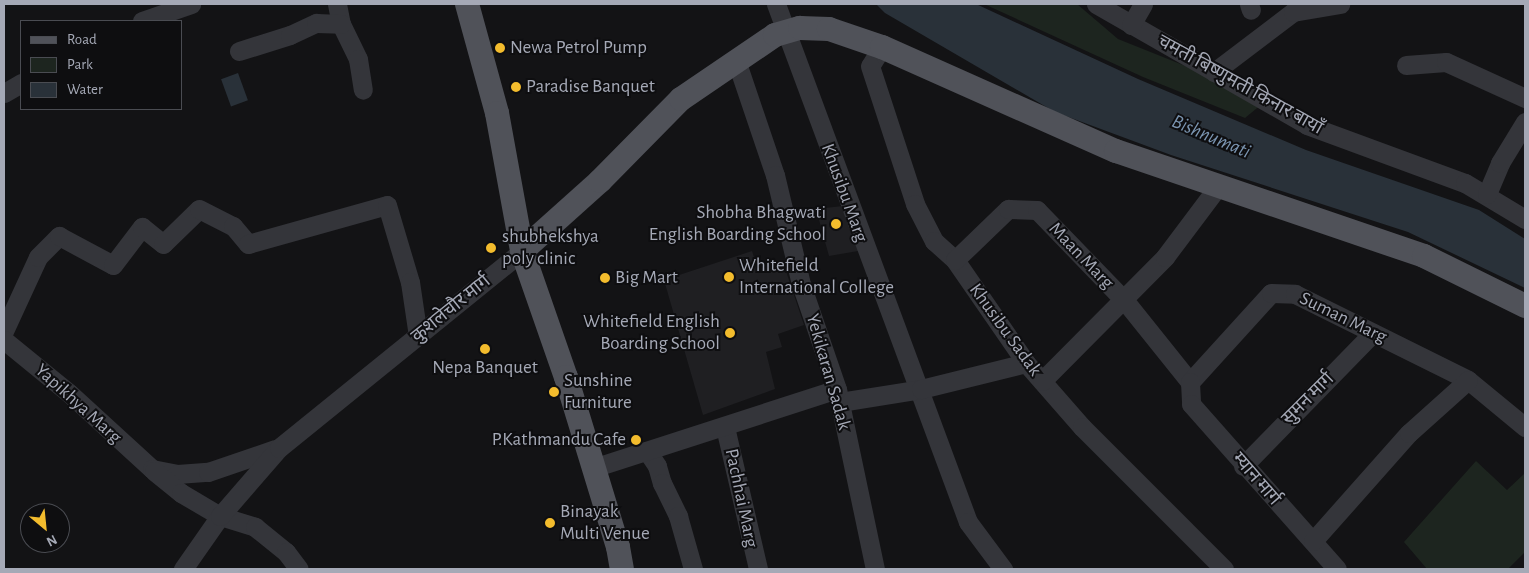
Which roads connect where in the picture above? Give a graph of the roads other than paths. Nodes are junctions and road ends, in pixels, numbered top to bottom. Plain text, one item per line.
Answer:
1 (191, 4) edge
2 (337, 4) edge
3 (467, 4) edge
4 (776, 4) edge
5 (1096, 4) edge
6 (1143, 4) edge
7 (1340, 4) edge
8 (145, 20) edge
9 (341, 24) junction
10 (1131, 25) junction
11 (786, 31) junction
12 (882, 47) junction
13 (239, 51) dead end
14 (737, 63) junction
15 (1406, 64) dead end
16 (1214, 72) junction
17 (20, 84) edge
18 (363, 90) dead end
19 (4, 93) edge
20 (1525, 98) edge
21 (1525, 122) edge
22 (1219, 185) junction
23 (1487, 194) junction
24 (1525, 218) edge
25 (522, 251) junction
26 (955, 260) junction
27 (1125, 301) junction
28 (1525, 306) edge
29 (4, 331) edge
30 (1373, 333) junction
31 (418, 336) junction
32 (4, 340) edge
33 (1026, 363) junction
34 (1468, 380) junction
35 (1042, 381) junction
36 (1190, 382) junction
37 (921, 390) junction
38 (839, 396) junction
39 (725, 427) junction
40 (1525, 427) edge
41 (279, 448) junction
42 (647, 452) junction
43 (1243, 466) junction
44 (593, 468) junction
45 (152, 469) junction
46 (220, 516) junction
47 (1313, 541) junction
48 (183, 569) edge
49 (299, 569) edge
50 (622, 569) edge
51 (693, 569) edge
52 (758, 569) edge
53 (875, 569) edge
54 (1003, 569) edge
55 (1222, 569) edge
56 (1337, 569) edge

1 - 8 street
2 - 9 street
3 - 25 main road
4 - 11 street, Khusibu Marg
5 - 10 street, चमती बिष्णुमती किनार बायाँ
6 - 10 street
7 - 16 street
9 - 13 street
9 - 18 street
10 - 16 street, चमती बिष्णुमती किनार बायाँ
11 - 12 main road
11 - 14 main road, कुशलेचौर मार्ग
11 - 37 street, Khusibu Marg
12 - 22 main road
12 - 26 street, Khusibu Sadak
14 - 25 main road, कुशलेचौर मार्ग
14 - 38 street, Yekikaran Sadak
15 - 20 street
16 - 23 street, चमती बिष्णुमती किनार बायाँ
17 - 19 street
21 - 23 street
22 - 27 street
22 - 28 main road
23 - 24 street, चमती बिष्णुमती किनार बायाँ
25 - 31 street, कुशलेचौर मार्ग
25 - 44 main road
26 - 27 street, Maan Marg
26 - 33 street, Khusibu Sadak
27 - 35 street
27 - 36 street, Maan Marg
29 - 31 street
30 - 34 street, Suman Marg
30 - 36 street, Suman Marg
30 - 43 street, सुमन मार्ग
31 - 41 street, कुशलेचौर मार्ग
32 - 45 street, Yapikhya Marg
33 - 35 street, Khusibu Sadak
33 - 37 street
34 - 40 street, Suman Marg
34 - 47 street
35 - 55 street, Khusibu Sadak
36 - 43 street, म्यान मार्ग
37 - 38 street
37 - 54 street, Khusibu Marg
38 - 39 street
38 - 53 street, Yekikaran Sadak
39 - 42 street
39 - 52 street, Pachhai Marg
41 - 45 street
41 - 46 street, कुशलेचौर मार्ग
42 - 44 street
42 - 51 street
43 - 47 street, म्यान मार्ग
44 - 50 main road
45 - 46 street, Yapikhya Marg
46 - 48 street, कुशलेचौर मार्ग
46 - 49 street, Yapikhya Marg
47 - 56 street, म्यान मार्ग

